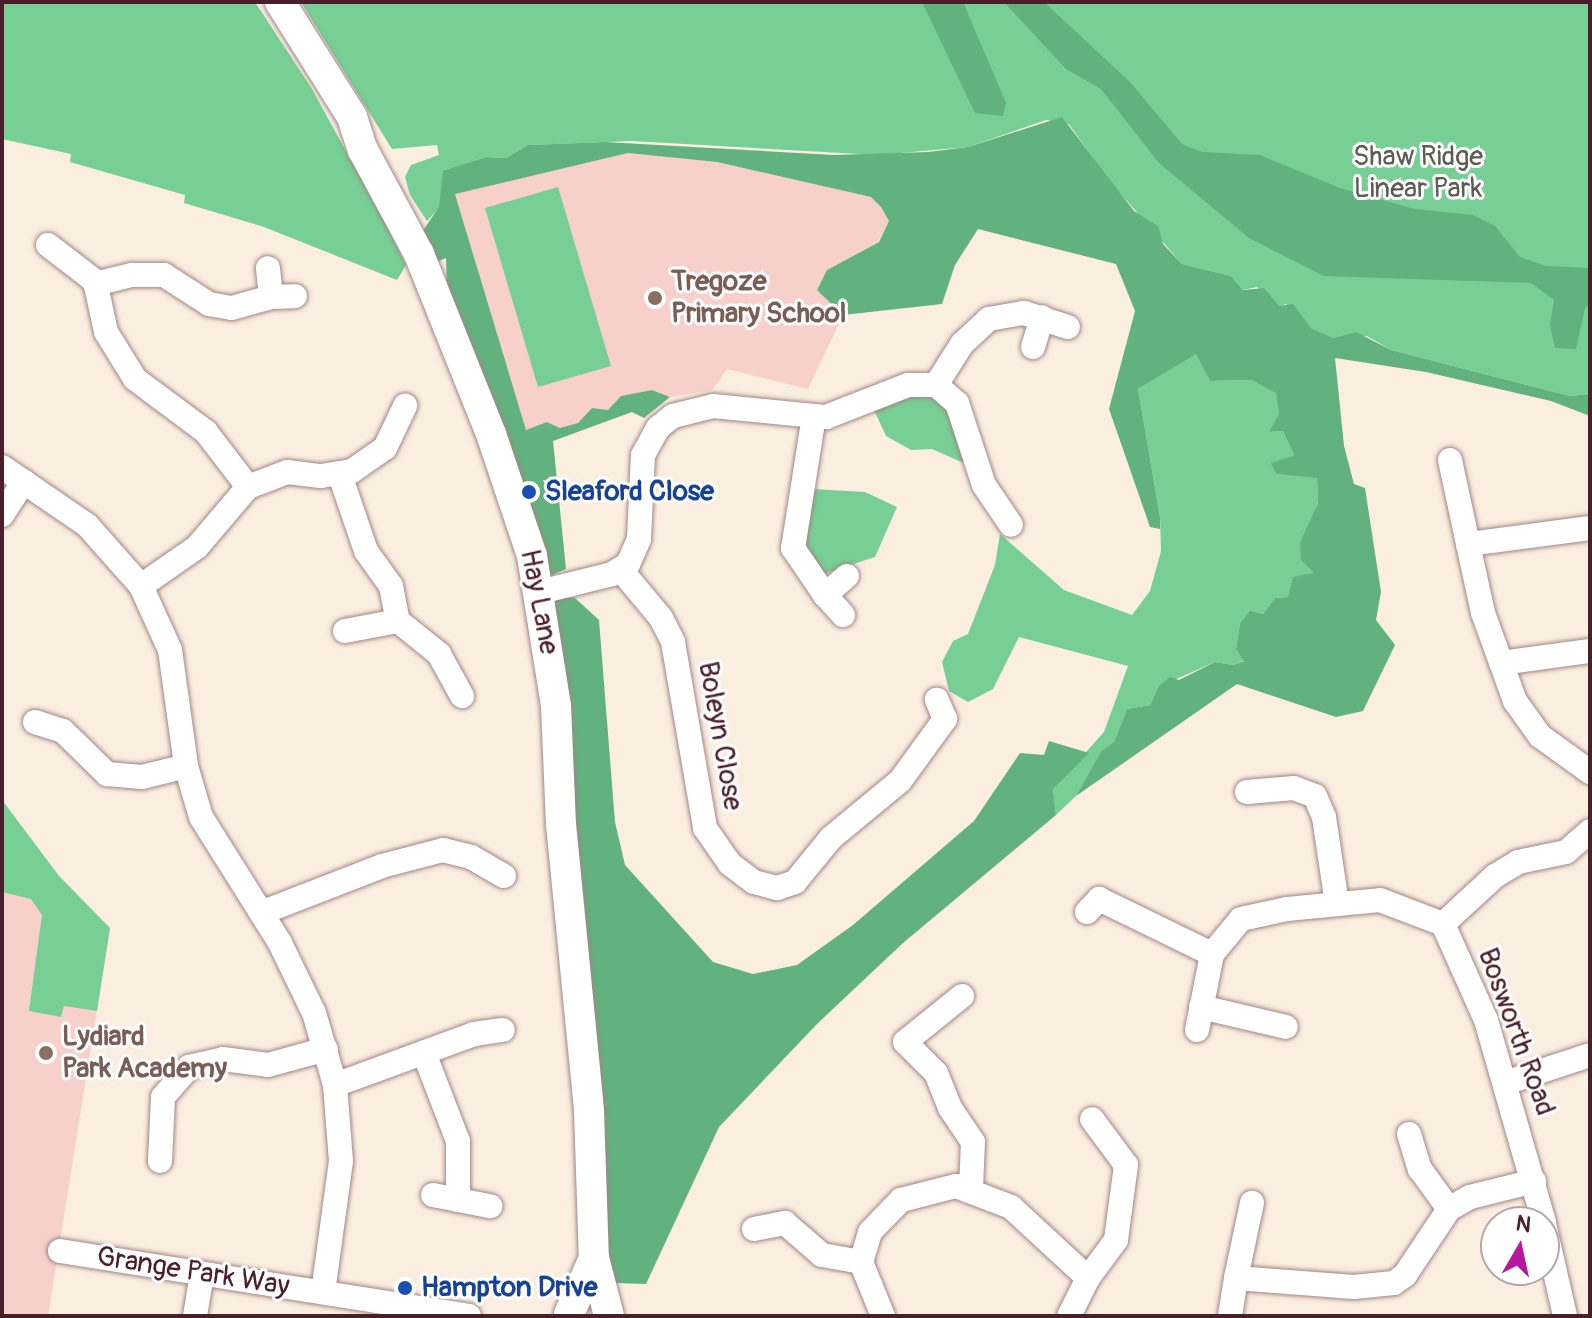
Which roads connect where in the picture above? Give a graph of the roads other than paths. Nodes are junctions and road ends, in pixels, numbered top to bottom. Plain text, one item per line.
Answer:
1 (280, 2) edge
2 (48, 245) dead end
3 (268, 268) dead end
4 (95, 284) junction
5 (1042, 317) junction
6 (1068, 327) dead end
7 (1033, 347) dead end
8 (936, 385) junction
9 (405, 406) dead end
10 (814, 416) junction
11 (1450, 460) dead end
12 (2, 467) edge
13 (340, 475) junction
14 (24, 481) junction
15 (248, 487) junction
16 (2, 515) edge
17 (1011, 525) dead end
18 (1590, 528) edge
19 (1468, 544) junction
20 (621, 570) junction
21 (847, 576) dead end
22 (141, 586) junction
23 (540, 592) junction
24 (825, 595) junction
25 (843, 615) dead end
26 (398, 621) junction
27 (345, 631) dead end
28 (1590, 651) edge
29 (1501, 663) junction
30 (462, 696) dead end
31 (950, 712) dead end
32 (35, 722) dead end
33 (186, 766) junction
34 (1590, 772) edge
35 (1247, 792) dead end
36 (1590, 831) edge
37 (504, 876) dead end
38 (1097, 897) dead end
39 (1337, 904) junction
40 (261, 913) junction
41 (1443, 924) junction
42 (1212, 954) junction
43 (962, 996) dead end
44 (1286, 1027) dead end
45 (503, 1030) dead end
46 (326, 1049) junction
47 (424, 1053) junction
48 (1590, 1055) edge
49 (1505, 1083) junction
50 (335, 1085) junction
51 (1092, 1119) dead end
52 (1409, 1134) dead end
53 (160, 1161) dead end
54 (1534, 1181) junction
55 (971, 1188) junction
56 (433, 1195) dead end
57 (458, 1200) junction
58 (1252, 1203) dead end
59 (490, 1206) dead end
60 (1540, 1206) edge
61 (1449, 1209) junction
62 (754, 1229) dead end
63 (60, 1251) dead end
64 (594, 1258) junction
65 (861, 1262) junction
66 (202, 1274) junction
67 (1088, 1278) junction
68 (1236, 1278) junction
69 (1558, 1286) edge
70 (323, 1292) junction
71 (442, 1314) edge
72 (567, 1315) edge
73 (195, 1316) edge
74 (469, 1316) edge
75 (601, 1316) edge
76 (609, 1316) edge
77 (883, 1316) edge
78 (1069, 1316) edge
79 (1230, 1316) edge
80 (1565, 1316) edge

1 - 23 street, Hay Lane
2 - 4 street
3 - 4 street
4 - 15 street
5 - 6 street
5 - 7 street
5 - 8 street
8 - 10 street
8 - 17 street
9 - 13 street
10 - 20 street
10 - 24 street
11 - 19 street
12 - 14 street
13 - 15 street
13 - 26 street
14 - 16 street
14 - 22 street
15 - 22 street
18 - 19 street
19 - 29 street
20 - 23 street
20 - 31 street, Boleyn Close
21 - 24 street
22 - 33 street
23 - 64 street, Hay Lane
24 - 25 street
26 - 27 street
26 - 30 street
28 - 29 street
29 - 34 street
32 - 33 street
33 - 40 street
35 - 39 street
36 - 41 street
37 - 40 street
38 - 42 street
39 - 41 street, Bosworth Road
39 - 42 street, Bosworth Road
40 - 46 street
41 - 49 street, Bosworth Road
42 - 44 street, Bosworth Road
43 - 55 street
45 - 47 street
46 - 50 street
46 - 53 street
47 - 50 street
47 - 57 street
48 - 49 street
49 - 54 street, Bosworth Road
50 - 70 street
51 - 67 street
52 - 61 street
54 - 60 street, Bosworth Road
54 - 61 street
55 - 65 street
55 - 67 street
56 - 57 street
57 - 59 street
58 - 68 street
61 - 68 street
62 - 65 street
63 - 66 street, Grange Park Way
64 - 72 street, Hay Lane
64 - 76 street, Hay Lane
65 - 77 street
66 - 70 street, Grange Park Way
66 - 73 street
67 - 78 street
68 - 79 street
69 - 80 street, Bosworth Road
70 - 71 street, Grange Park Way
71 - 74 street, Grange Park Way
72 - 75 street

